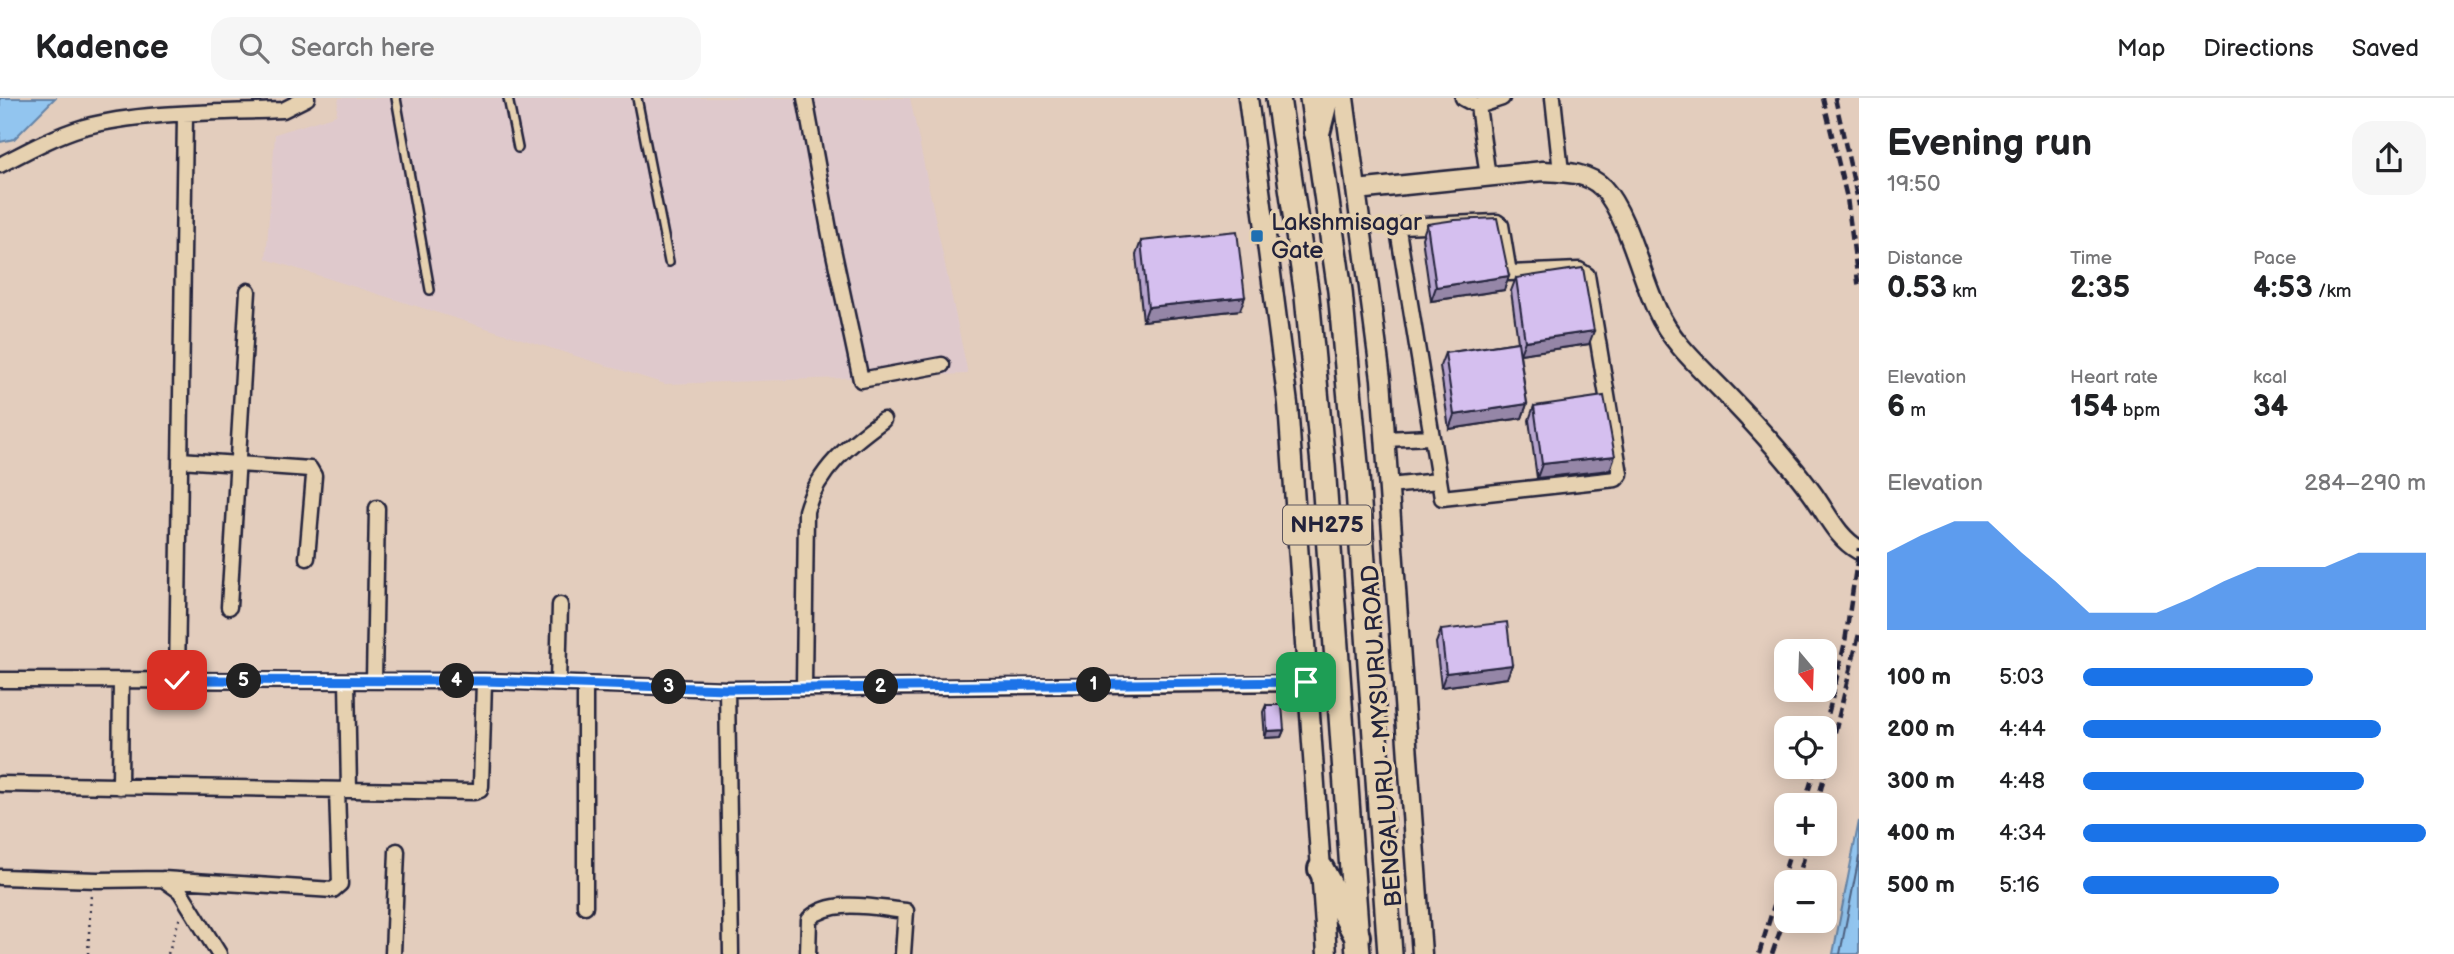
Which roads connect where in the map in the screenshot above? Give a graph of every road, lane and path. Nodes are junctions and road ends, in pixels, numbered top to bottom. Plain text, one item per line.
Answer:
1 (307, 98) edge
2 (396, 98) edge
3 (508, 98) edge
4 (637, 98) edge
5 (805, 98) edge
6 (1248, 98) edge
7 (1278, 98) edge
8 (1312, 98) edge
9 (1326, 98) edge
10 (1344, 98) edge
11 (1463, 98) edge
12 (1502, 98) edge
13 (1553, 98) edge
14 (1478, 106) junction
15 (185, 115) junction
16 (1317, 133) junction
17 (518, 148) dead end
18 (0, 165) edge
19 (1561, 172) junction
20 (1488, 177) junction
21 (1356, 190) junction
22 (669, 262) dead end
23 (430, 290) dead end
24 (248, 291) dead end
25 (942, 365) dead end
26 (883, 419) dead end
27 (1431, 437) junction
28 (1385, 439) junction
29 (180, 460) junction
30 (237, 463) junction
31 (1438, 481) junction
32 (1389, 486) junction
33 (377, 508) dead end
34 (1859, 550) edge
35 (307, 558) dead end
36 (560, 605) dead end
37 (229, 607) dead end
38 (0, 680) edge
39 (121, 680) junction
40 (177, 680) junction
41 (347, 681) junction
42 (374, 681) junction
43 (484, 681) junction
44 (1306, 682) junction
45 (558, 684) junction
46 (585, 684) junction
47 (804, 688) junction
48 (727, 689) junction
49 (0, 784) edge
50 (120, 787) junction
51 (343, 790) junction
52 (397, 851) dead end
53 (1321, 869) junction
54 (0, 877) edge
55 (163, 879) junction
56 (92, 880) junction
57 (186, 901) junction
58 (585, 906) dead end
59 (1357, 945) edge
60 (88, 954) edge
61 (168, 954) edge
62 (219, 954) edge
63 (393, 954) edge
64 (732, 954) edge
65 (808, 954) edge
66 (903, 954) edge
67 (1326, 954) edge
68 (1390, 954) edge
69 (1422, 954) edge

1 - 15 street
2 - 23 lane
3 - 17 lane
4 - 22 lane
5 - 25 street
6 - 44 street, NH275
7 - 59 highway, NH275
8 - 16 highway, NH275
9 - 16 highway
10 - 21 street, BENGALURU - MYSURU ROAD / NH275
11 - 14 street
12 - 14 street
13 - 19 street
14 - 20 street
15 - 18 street
15 - 29 street
16 - 68 highway, NH275
19 - 20 street
19 - 34 street
20 - 21 street
21 - 28 street, BENGALURU - MYSURU ROAD / NH275
24 - 30 street
26 - 47 street
27 - 28 street
27 - 31 street
27 - 31 street
28 - 32 street, BENGALURU - MYSURU ROAD / NH275
29 - 30 street
29 - 40 street
30 - 35 street
30 - 37 street
31 - 32 street
32 - 69 street, BENGALURU - MYSURU ROAD / NH275
33 - 42 street
36 - 45 street
38 - 39 street
39 - 40 street
39 - 50 street
40 - 41 street
41 - 42 street
41 - 51 street
42 - 43 street
43 - 45 street
43 - 51 street
44 - 47 street
44 - 53 street, NH275
45 - 46 street
46 - 48 street
46 - 58 street
47 - 48 street
48 - 64 street
49 - 50 street
50 - 51 street
51 - 55 street
52 - 63 street
53 - 59 highway
53 - 67 street, NH275
54 - 56 street
55 - 56 street
55 - 57 street
56 - 60 path
57 - 61 path
57 - 62 street
65 - 66 street

